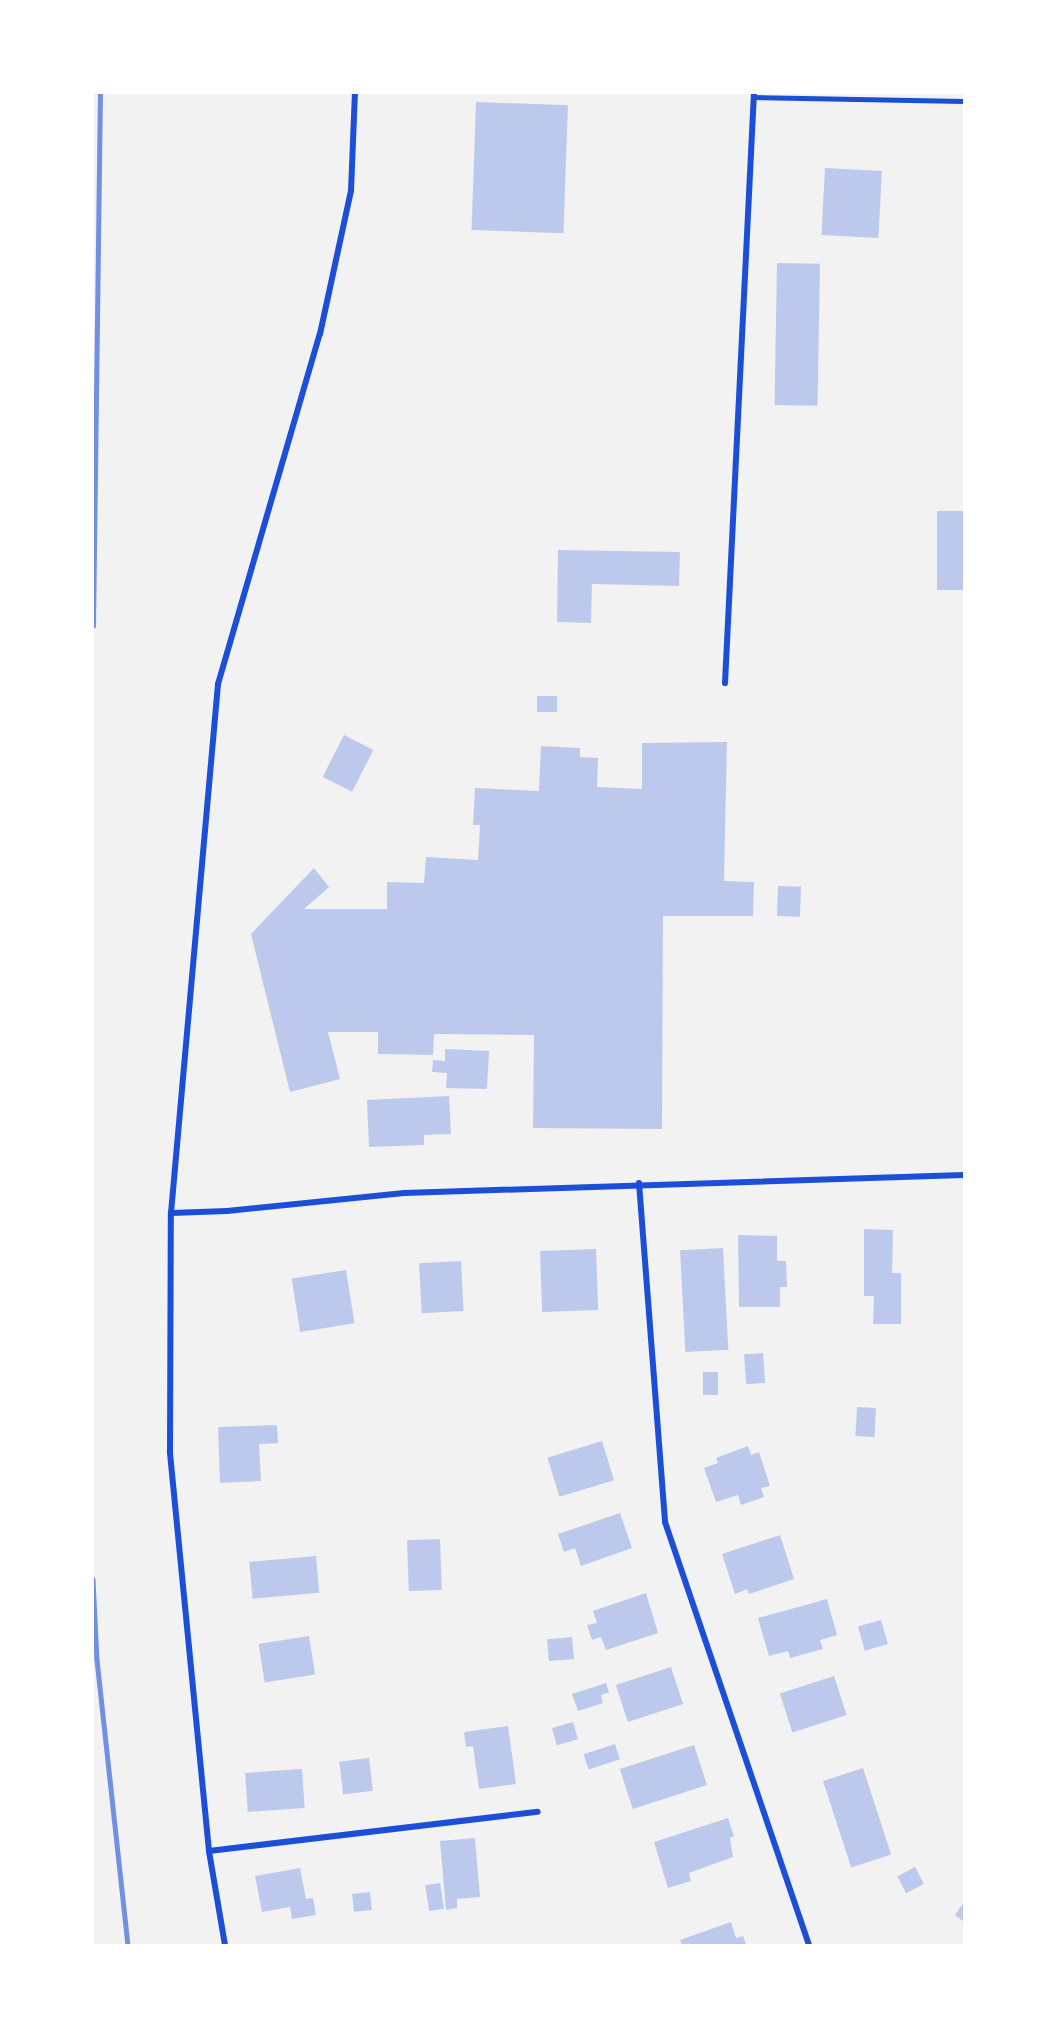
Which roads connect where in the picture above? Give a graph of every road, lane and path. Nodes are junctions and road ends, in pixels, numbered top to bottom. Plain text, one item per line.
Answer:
1 (355, 93) edge
2 (754, 95) edge
3 (964, 101) edge
4 (725, 683) dead end
5 (964, 1175) edge
6 (639, 1183) junction
7 (171, 1213) junction
8 (537, 1812) dead end
9 (210, 1851) junction
10 (225, 1945) edge
11 (809, 1945) edge

1 - 7 street
2 - 3 lane
2 - 4 street
5 - 6 street
6 - 7 street
6 - 11 street
7 - 9 street
8 - 9 street
9 - 10 street

